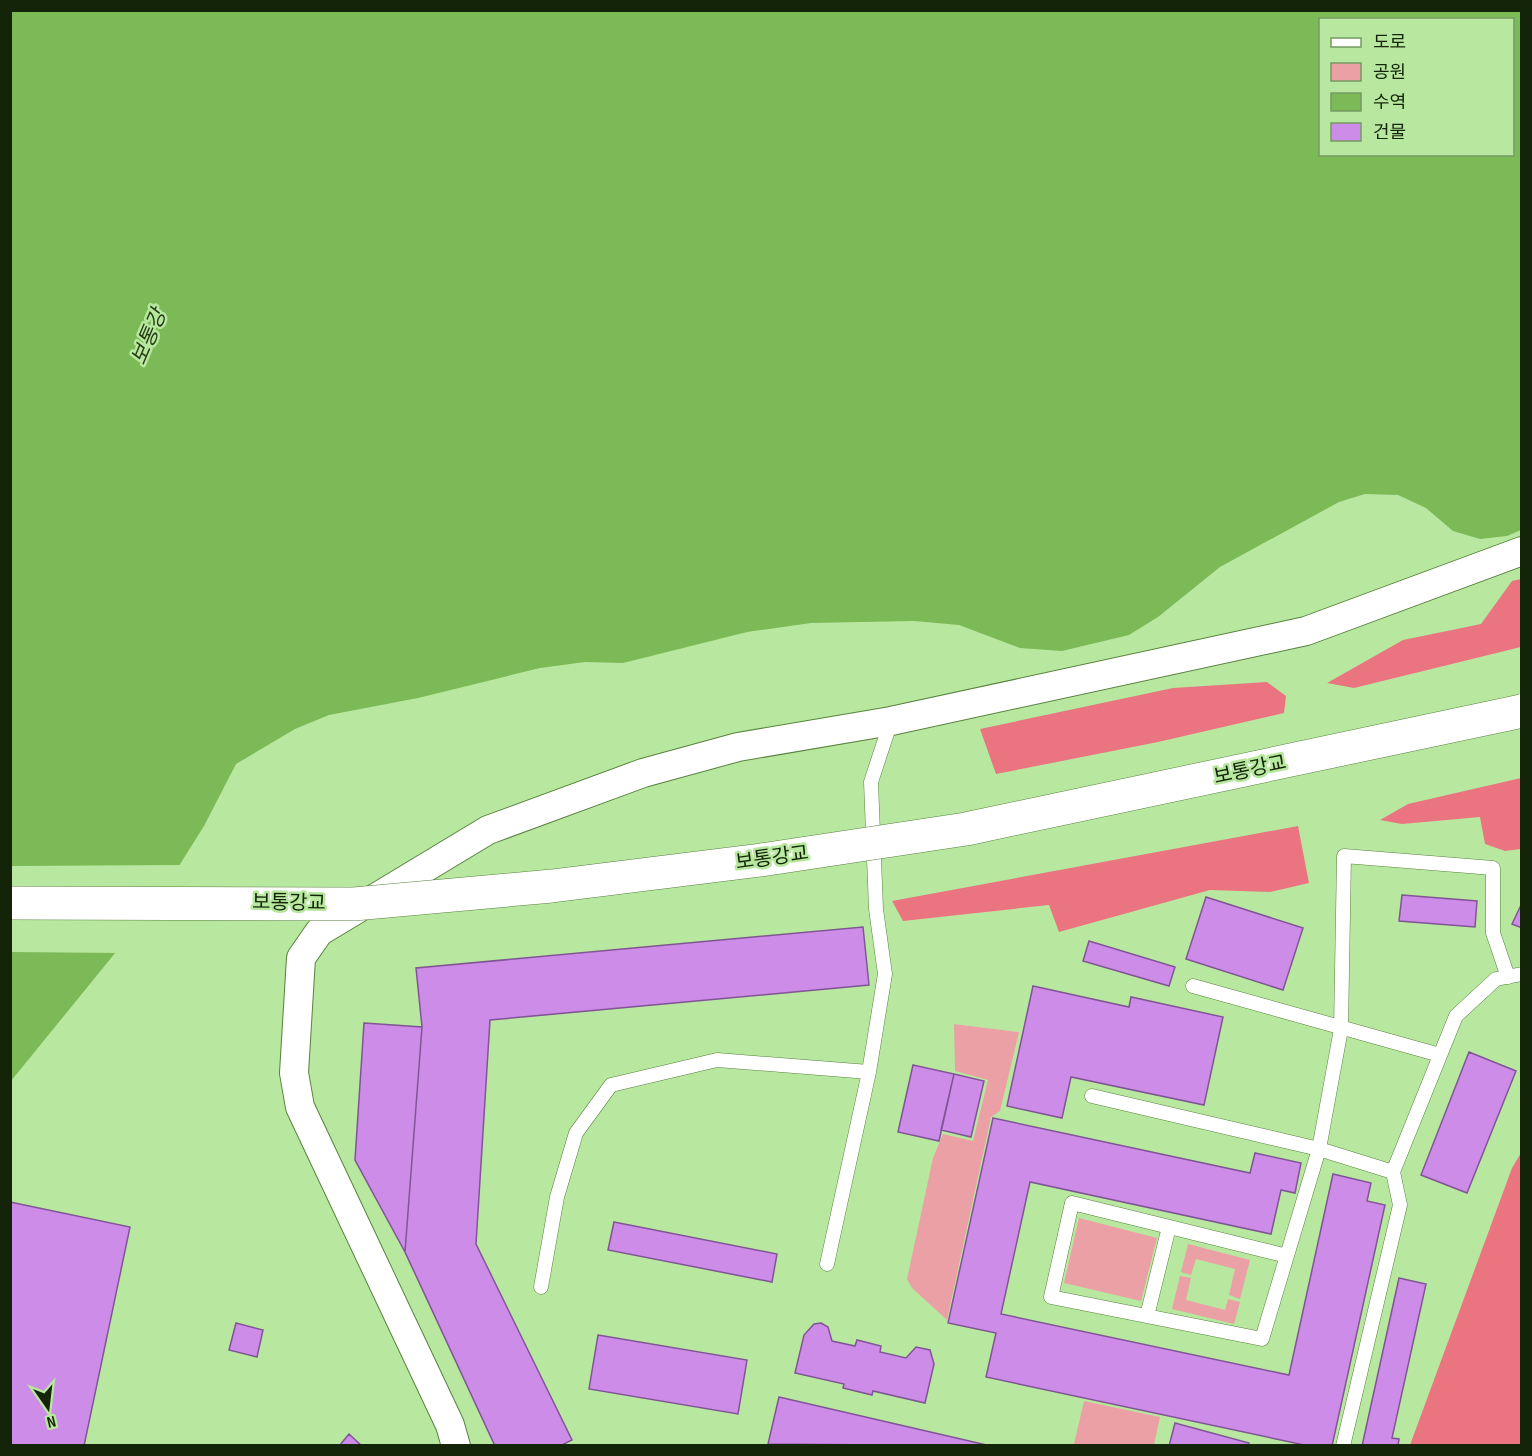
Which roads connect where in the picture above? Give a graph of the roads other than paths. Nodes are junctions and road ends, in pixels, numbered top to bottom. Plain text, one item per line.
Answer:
1 (1521, 551) edge
2 (1521, 711) edge
3 (891, 721) junction
4 (10, 903) edge
5 (1514, 976) edge
6 (1193, 986) dead end
7 (1341, 1029) junction
8 (1440, 1055) junction
9 (869, 1072) junction
10 (1092, 1096) dead end
11 (1319, 1149) junction
12 (1393, 1172) junction
13 (1169, 1227) junction
14 (1287, 1256) junction
15 (827, 1264) dead end
16 (541, 1287) dead end
17 (1147, 1316) junction
18 (456, 1446) edge
19 (1343, 1446) edge

1 - 3 street
2 - 4 highway, 보통강교, bridge
3 - 9 lane
3 - 18 street
5 - 7 lane
5 - 8 lane
6 - 7 lane
7 - 8 lane
7 - 11 lane
8 - 12 lane
9 - 15 lane
9 - 16 lane
10 - 11 lane
11 - 12 lane
11 - 14 lane
12 - 19 lane
13 - 14 lane
13 - 17 lane
13 - 17 lane
14 - 17 lane

